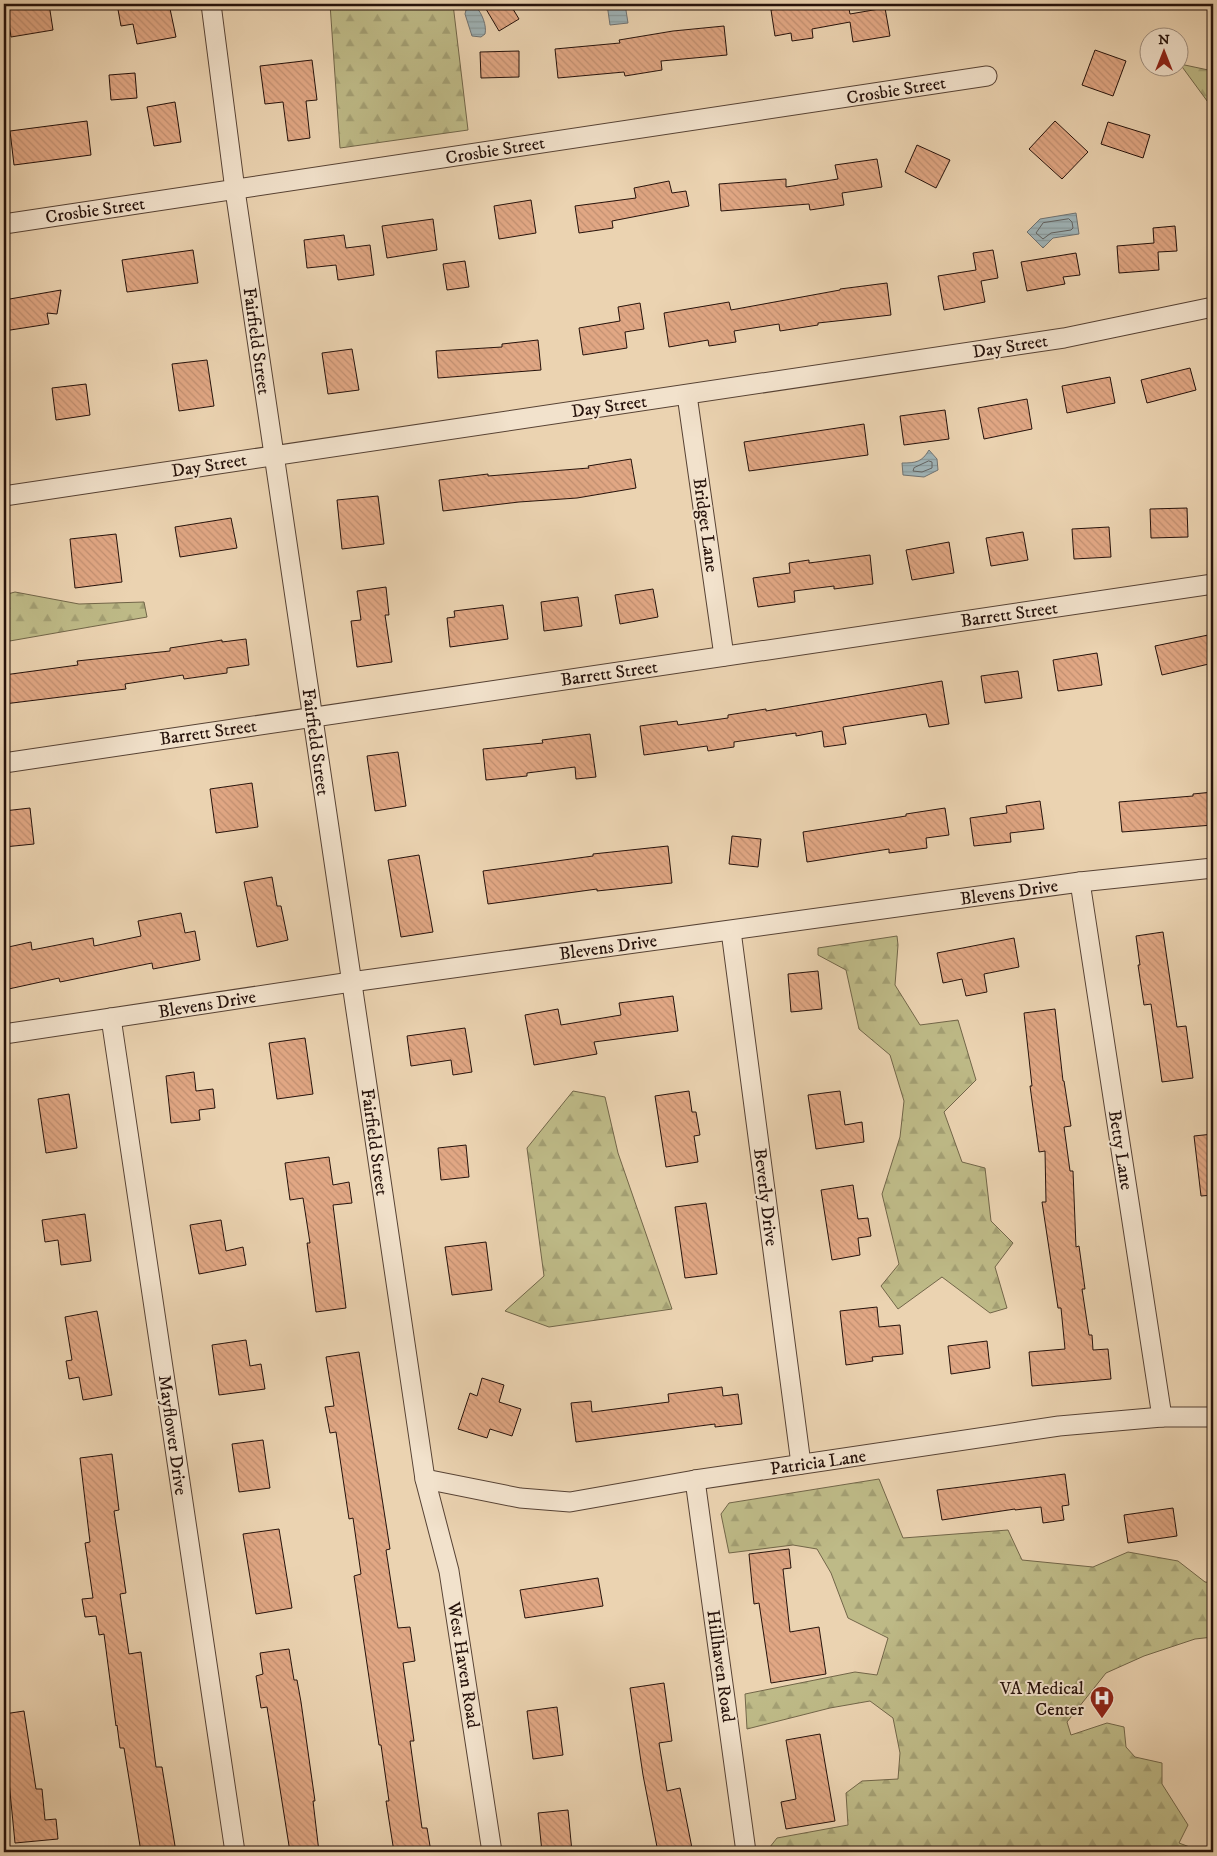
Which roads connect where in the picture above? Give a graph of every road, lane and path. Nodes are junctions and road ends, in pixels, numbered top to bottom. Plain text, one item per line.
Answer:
1 (210, 4) edge
2 (987, 76) dead end
3 (235, 190) junction
4 (4, 224) edge
5 (1213, 307) edge
6 (687, 395) junction
7 (274, 455) junction
8 (4, 496) edge
9 (1213, 584) edge
10 (724, 656) junction
11 (312, 717) junction
12 (4, 762) edge
13 (1213, 868) edge
14 (1080, 882) junction
15 (731, 931) junction
16 (351, 982) junction
17 (111, 1018) junction
18 (4, 1034) edge
19 (1162, 1417) junction
20 (1213, 1417) edge
21 (801, 1464) junction
22 (425, 1479) junction
23 (695, 1480) junction
24 (235, 1852) edge
25 (492, 1852) edge
26 (746, 1852) edge

1 - 3 street, Fairfield Street
2 - 3 street, Crosbie Street
3 - 4 street, Crosbie Street
3 - 7 street, Fairfield Street
5 - 6 street, Day Street
6 - 7 street, Day Street
6 - 10 street, Bridget Lane
7 - 8 street, Day Street
7 - 11 street, Fairfield Street
9 - 10 street, Barrett Street
10 - 11 street, Barrett Street
11 - 12 street, Barrett Street
11 - 16 street, Fairfield Street
13 - 14 street, Blevens Drive
14 - 15 street, Blevens Drive
14 - 19 street, Betty Lane
15 - 16 street, Blevens Drive
15 - 21 street, Beverly Drive
16 - 17 street, Blevens Drive
16 - 22 street, Fairfield Street
17 - 18 street, Blevens Drive
17 - 24 street, Mayflower Drive
19 - 20 street, Patricia Lane
19 - 21 street, Patricia Lane
21 - 23 street, Patricia Lane
22 - 23 street, Patricia Lane
22 - 25 street, West Haven Road
23 - 26 street, Hillhaven Road

